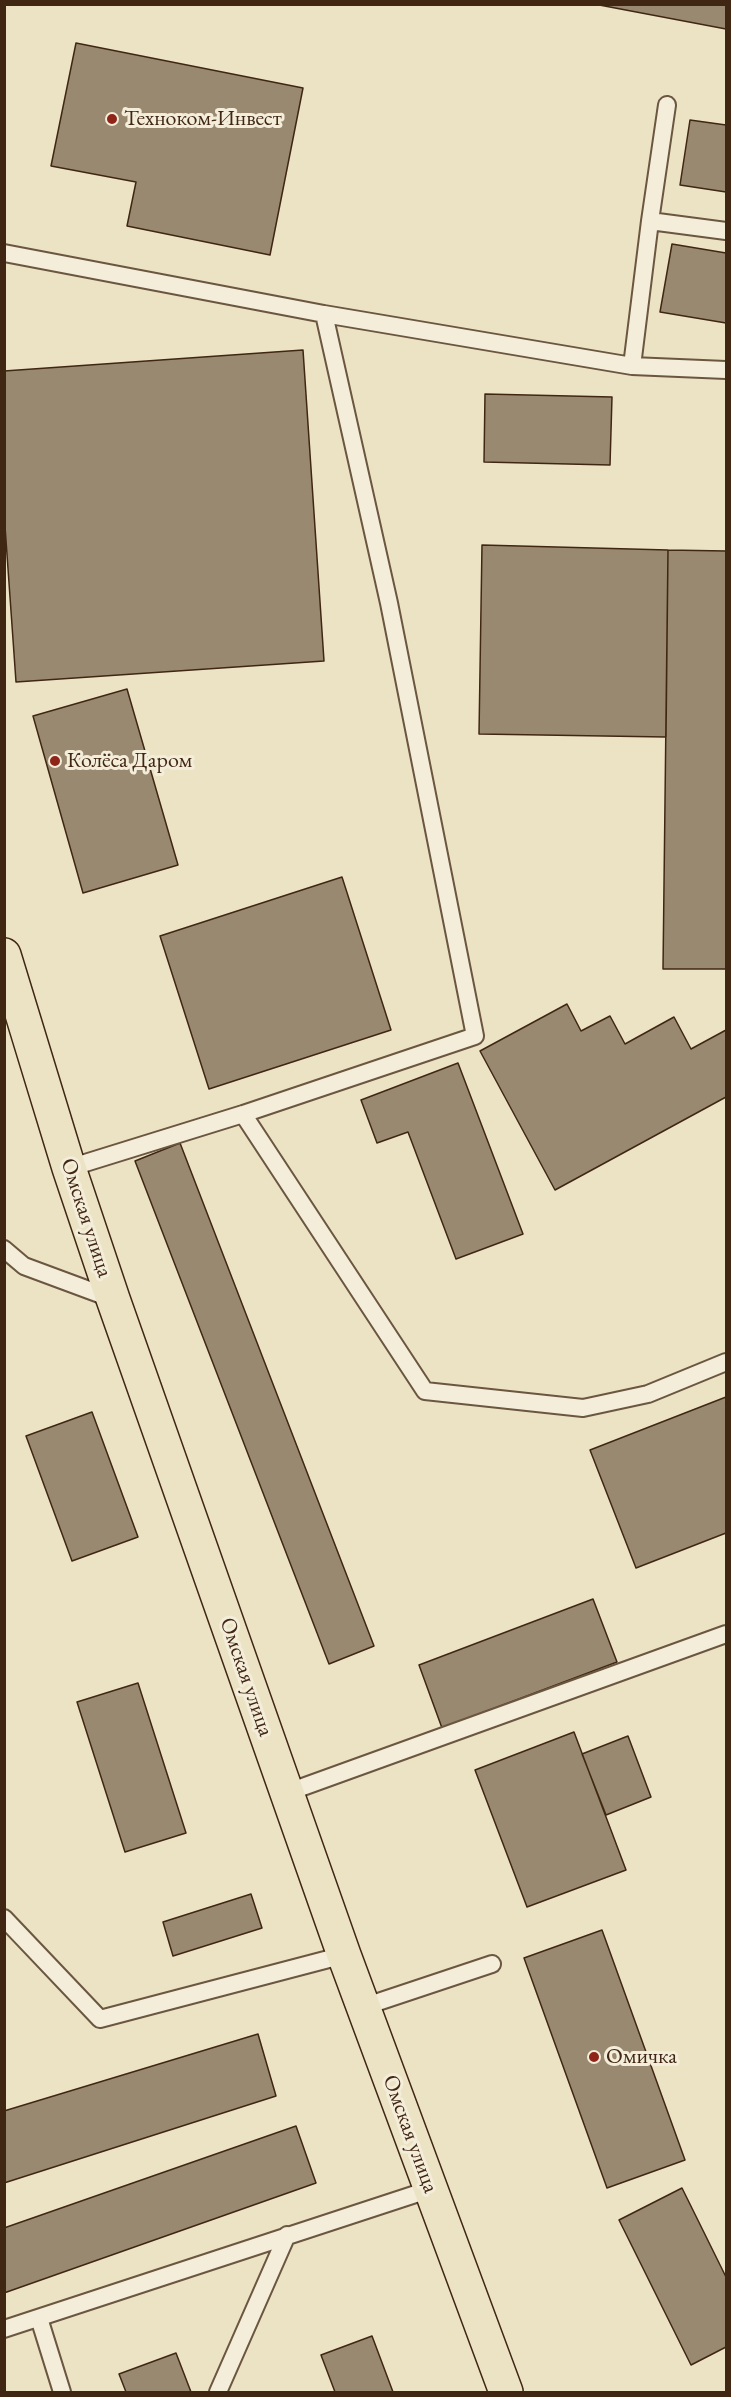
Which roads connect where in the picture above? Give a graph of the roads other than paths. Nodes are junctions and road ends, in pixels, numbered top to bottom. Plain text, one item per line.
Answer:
1 (668, 105) dead end
2 (650, 221) junction
3 (726, 231) edge
4 (4, 253) edge
5 (324, 314) junction
6 (632, 366) junction
7 (726, 370) edge
8 (4, 955) edge
9 (243, 1114) junction
10 (69, 1168) junction
11 (4, 1250) edge
12 (113, 1299) junction
13 (726, 1362) edge
14 (726, 1634) edge
15 (286, 1793) junction
16 (4, 1918) edge
17 (344, 1955) junction
18 (492, 1964) dead end
19 (363, 2007) junction
20 (431, 2189) junction
21 (287, 2235) junction
22 (39, 2318) junction
23 (4, 2329) edge
24 (62, 2392) edge
25 (218, 2392) edge
26 (506, 2392) edge

1 - 2 lane
2 - 3 lane
2 - 6 lane
4 - 5 lane
5 - 6 lane
5 - 9 lane
6 - 7 lane
8 - 10 main road, Омская улица
9 - 10 lane
9 - 13 lane
10 - 12 main road, Омская улица
11 - 12 lane
12 - 15 main road, Омская улица
14 - 15 lane
15 - 17 main road, Омская улица
16 - 17 lane
17 - 19 main road, Омская улица
18 - 19 lane
19 - 20 main road, Омская улица
20 - 21 lane
20 - 26 main road, Омская улица
21 - 22 lane
21 - 25 lane
22 - 23 lane
22 - 24 lane

